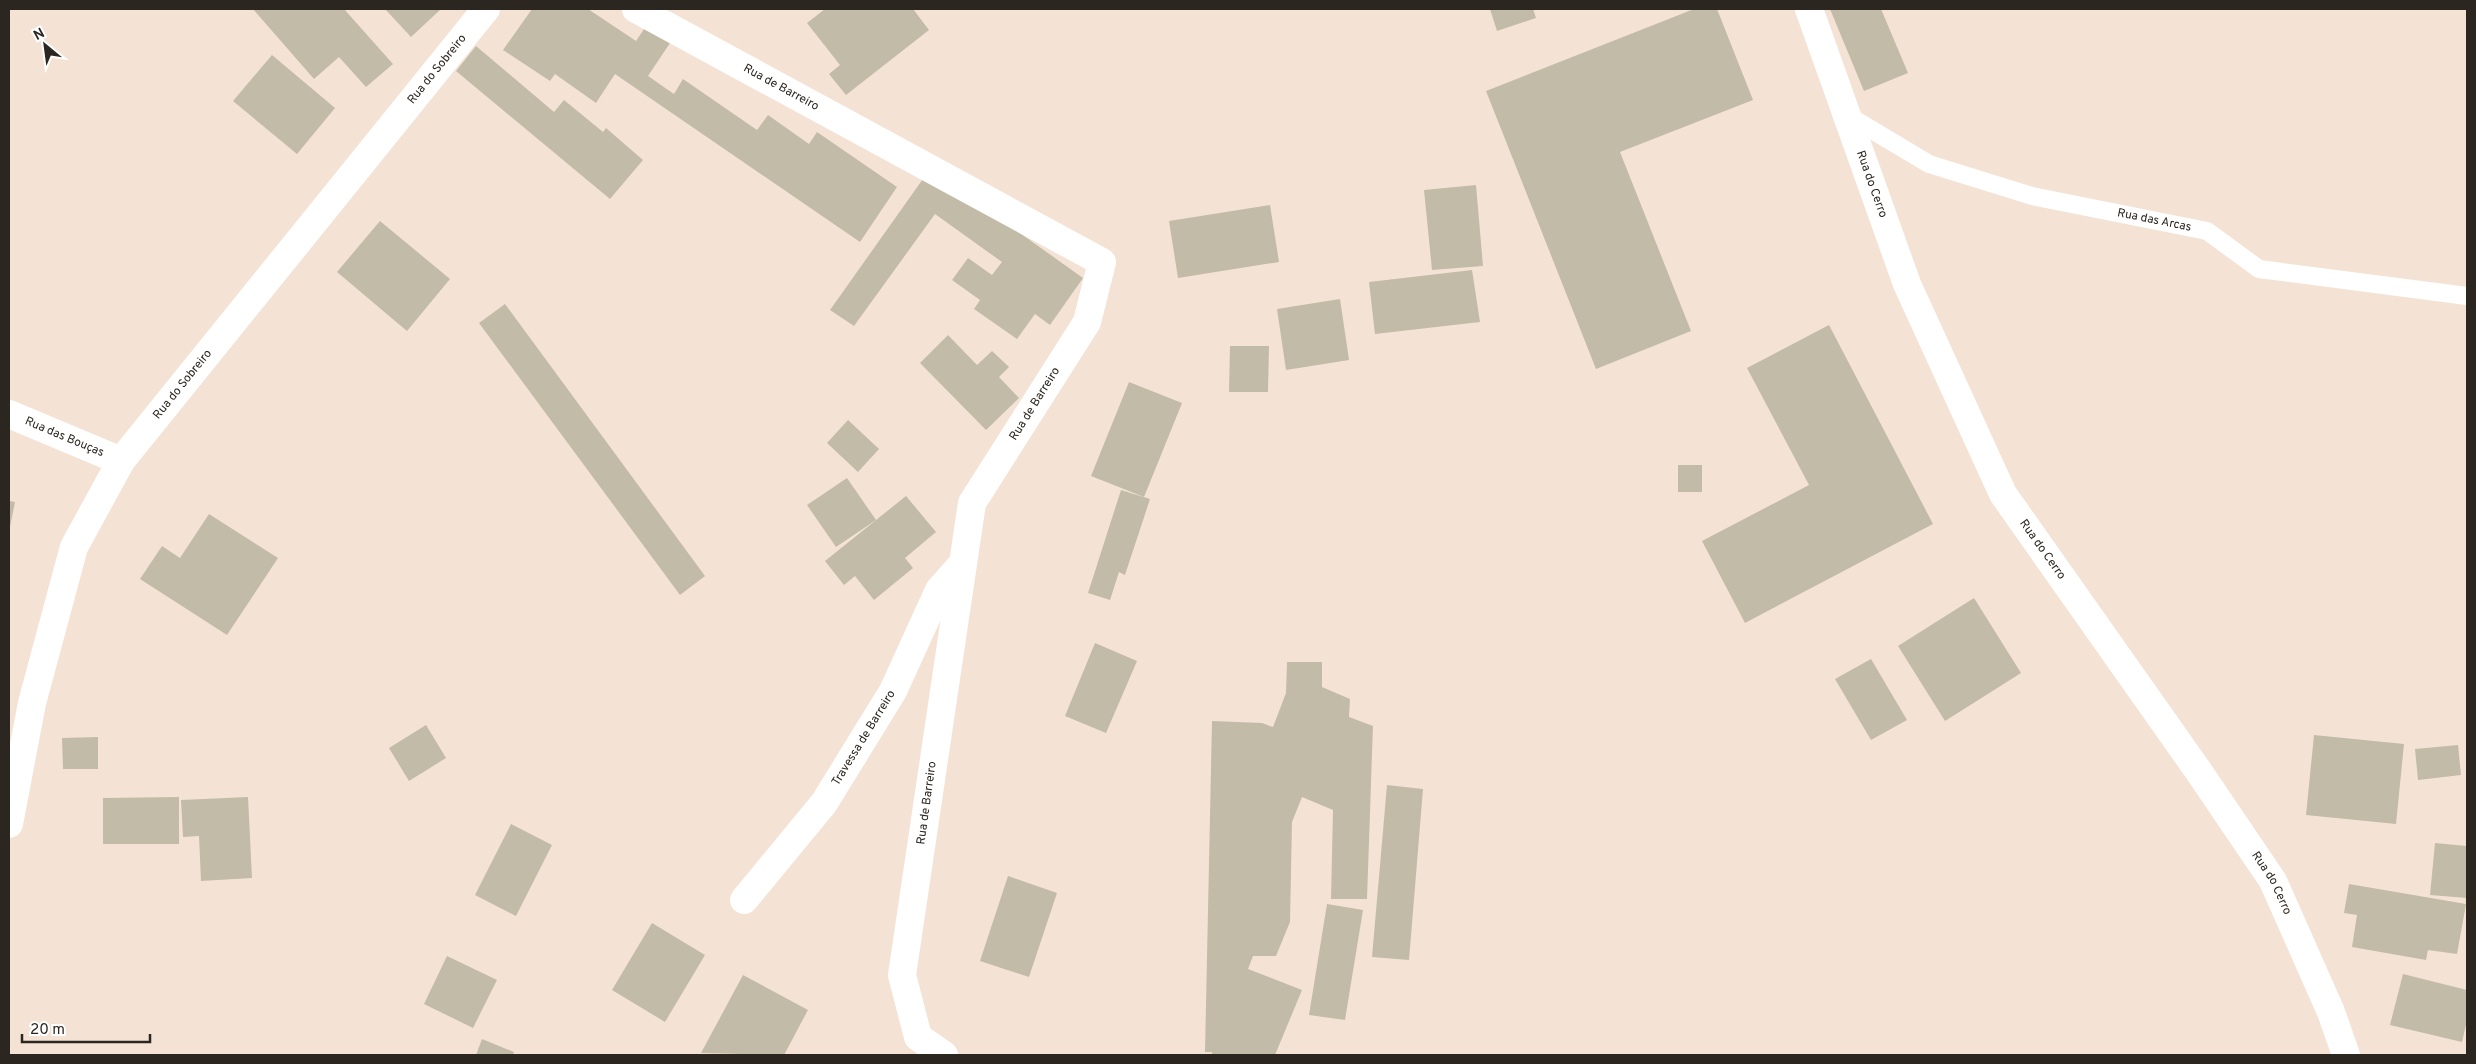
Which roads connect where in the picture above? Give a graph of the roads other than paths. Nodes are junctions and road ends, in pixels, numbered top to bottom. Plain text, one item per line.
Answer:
1 (486, 9) edge
2 (636, 9) edge
3 (1809, 9) edge
4 (1846, 115) junction
5 (2467, 296) edge
6 (9, 414) edge
7 (121, 461) junction
8 (963, 563) junction
9 (20, 704) edge
10 (9, 824) edge
11 (744, 900) dead end
12 (944, 1055) edge
13 (2346, 1055) edge

1 - 7 street, Rua do Sobreiro
2 - 8 street, Rua de Barreiro
3 - 4 street, Rua do Cerro
4 - 5 lane, Rua das Arcas
4 - 13 street, Rua do Cerro
6 - 7 street, Rua das Bouças
7 - 9 street, Rua do Sobreiro
8 - 11 street, Travessa de Barreiro
8 - 12 street, Rua de Barreiro
9 - 10 street, Rua do Sobreiro

